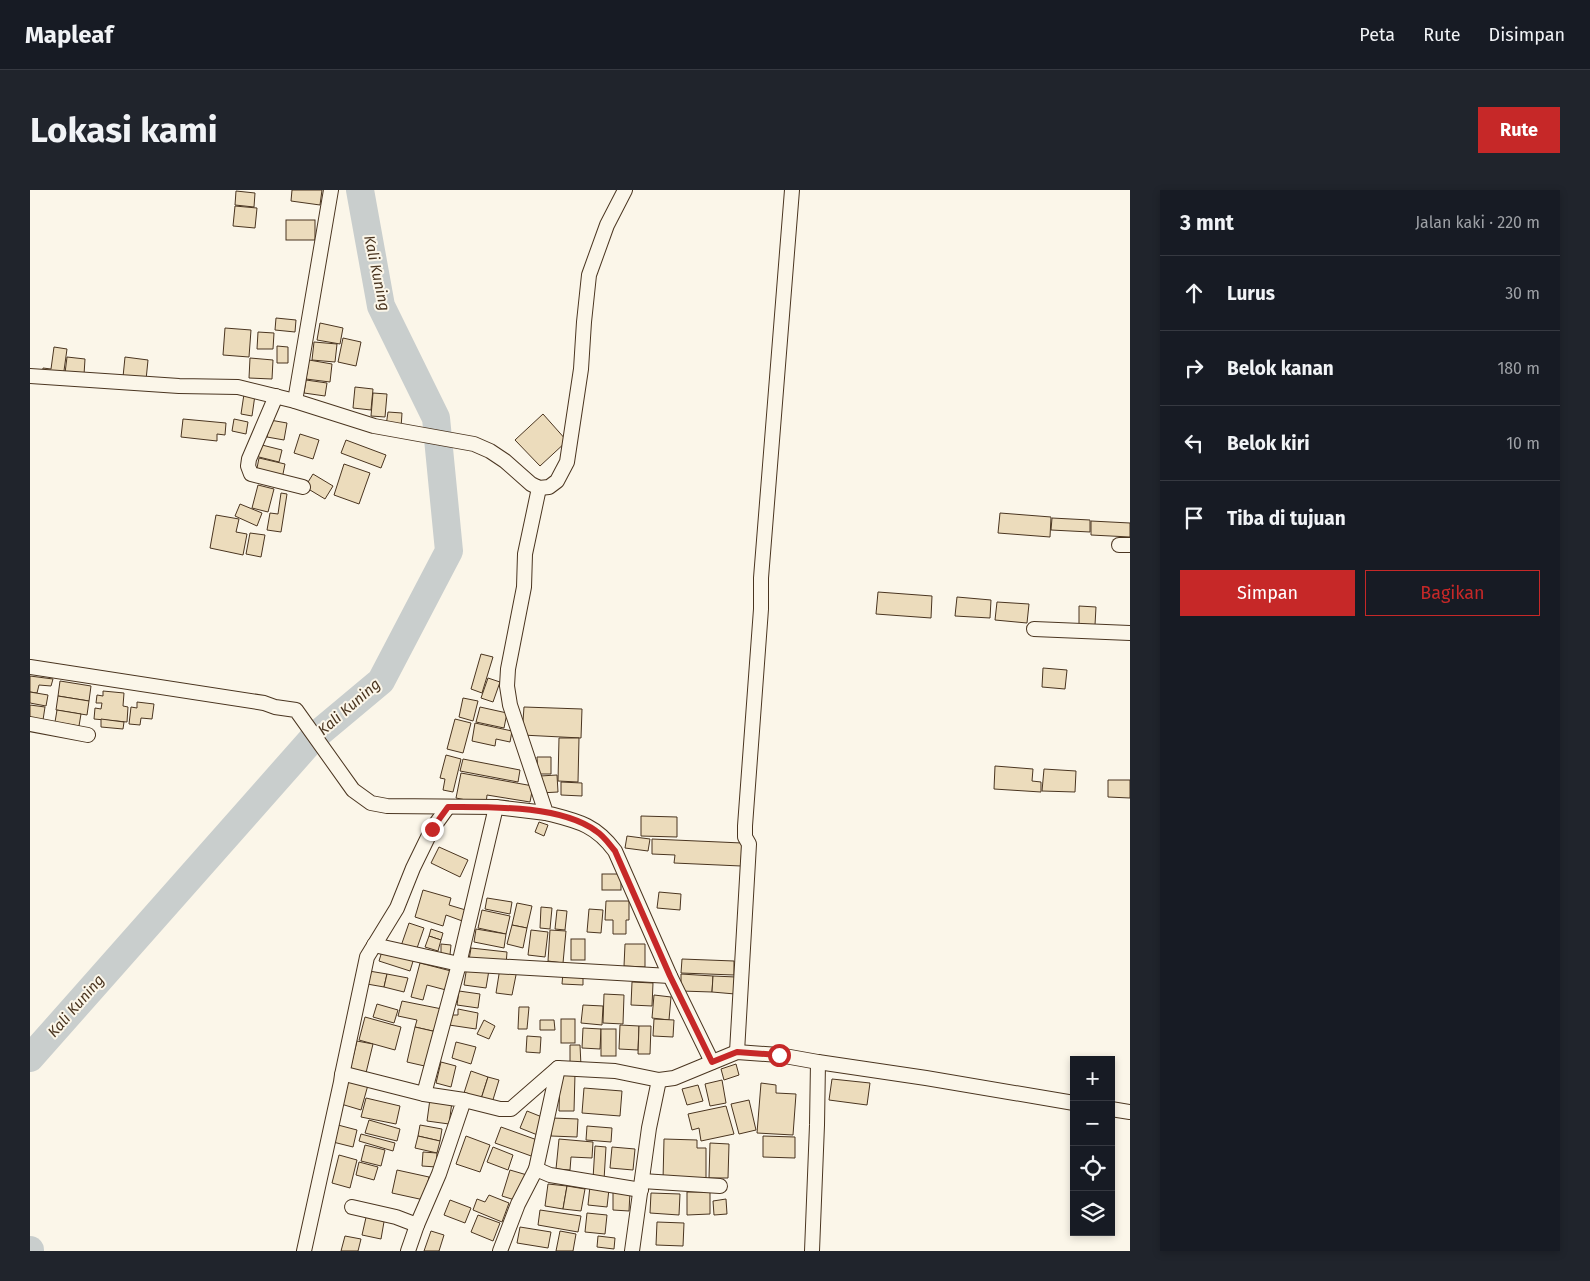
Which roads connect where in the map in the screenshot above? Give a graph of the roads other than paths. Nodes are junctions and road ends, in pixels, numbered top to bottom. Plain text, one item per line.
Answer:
1 (331, 190) edge
2 (625, 190) edge
3 (792, 190) edge
4 (30, 376) edge
5 (276, 396) junction
6 (295, 401) junction
7 (303, 487) dead end
8 (540, 488) junction
9 (1034, 629) dead end
10 (1130, 633) edge
11 (30, 667) edge
12 (30, 724) edge
13 (88, 735) dead end
14 (448, 807) junction
15 (496, 807) junction
16 (546, 812) junction
17 (374, 945) junction
18 (459, 964) junction
19 (670, 976) junction
20 (737, 1052) junction
21 (712, 1062) junction
22 (818, 1062) junction
23 (558, 1068) junction
24 (342, 1075) junction
25 (659, 1080) junction
26 (424, 1094) junction
27 (464, 1100) junction
28 (1070, 1102) edge
29 (1115, 1110) edge
30 (1130, 1112) edge
31 (536, 1169) junction
32 (641, 1185) junction
33 (720, 1186) dead end
34 (352, 1207) dead end
35 (417, 1225) junction
36 (304, 1251) edge
37 (408, 1251) edge
38 (500, 1251) edge
39 (632, 1251) edge
40 (812, 1251) edge

1 - 6 street
2 - 8 street
3 - 20 street
4 - 5 street
5 - 6 street
5 - 7 street
6 - 8 street
8 - 16 street
9 - 10 street
11 - 14 street
12 - 13 street
14 - 15 street
14 - 17 street
15 - 16 street
15 - 18 street
16 - 19 street
17 - 18 street
17 - 24 street
18 - 19 street
18 - 26 street
19 - 21 street
20 - 21 street
20 - 22 street
21 - 25 street
22 - 28 street
22 - 40 street
23 - 25 street
23 - 27 street
23 - 31 street
24 - 26 street
24 - 36 street
25 - 32 street
26 - 27 street
27 - 35 street
29 - 30 street
31 - 32 street
31 - 38 street
32 - 33 street
32 - 39 street
34 - 35 street
35 - 37 street

